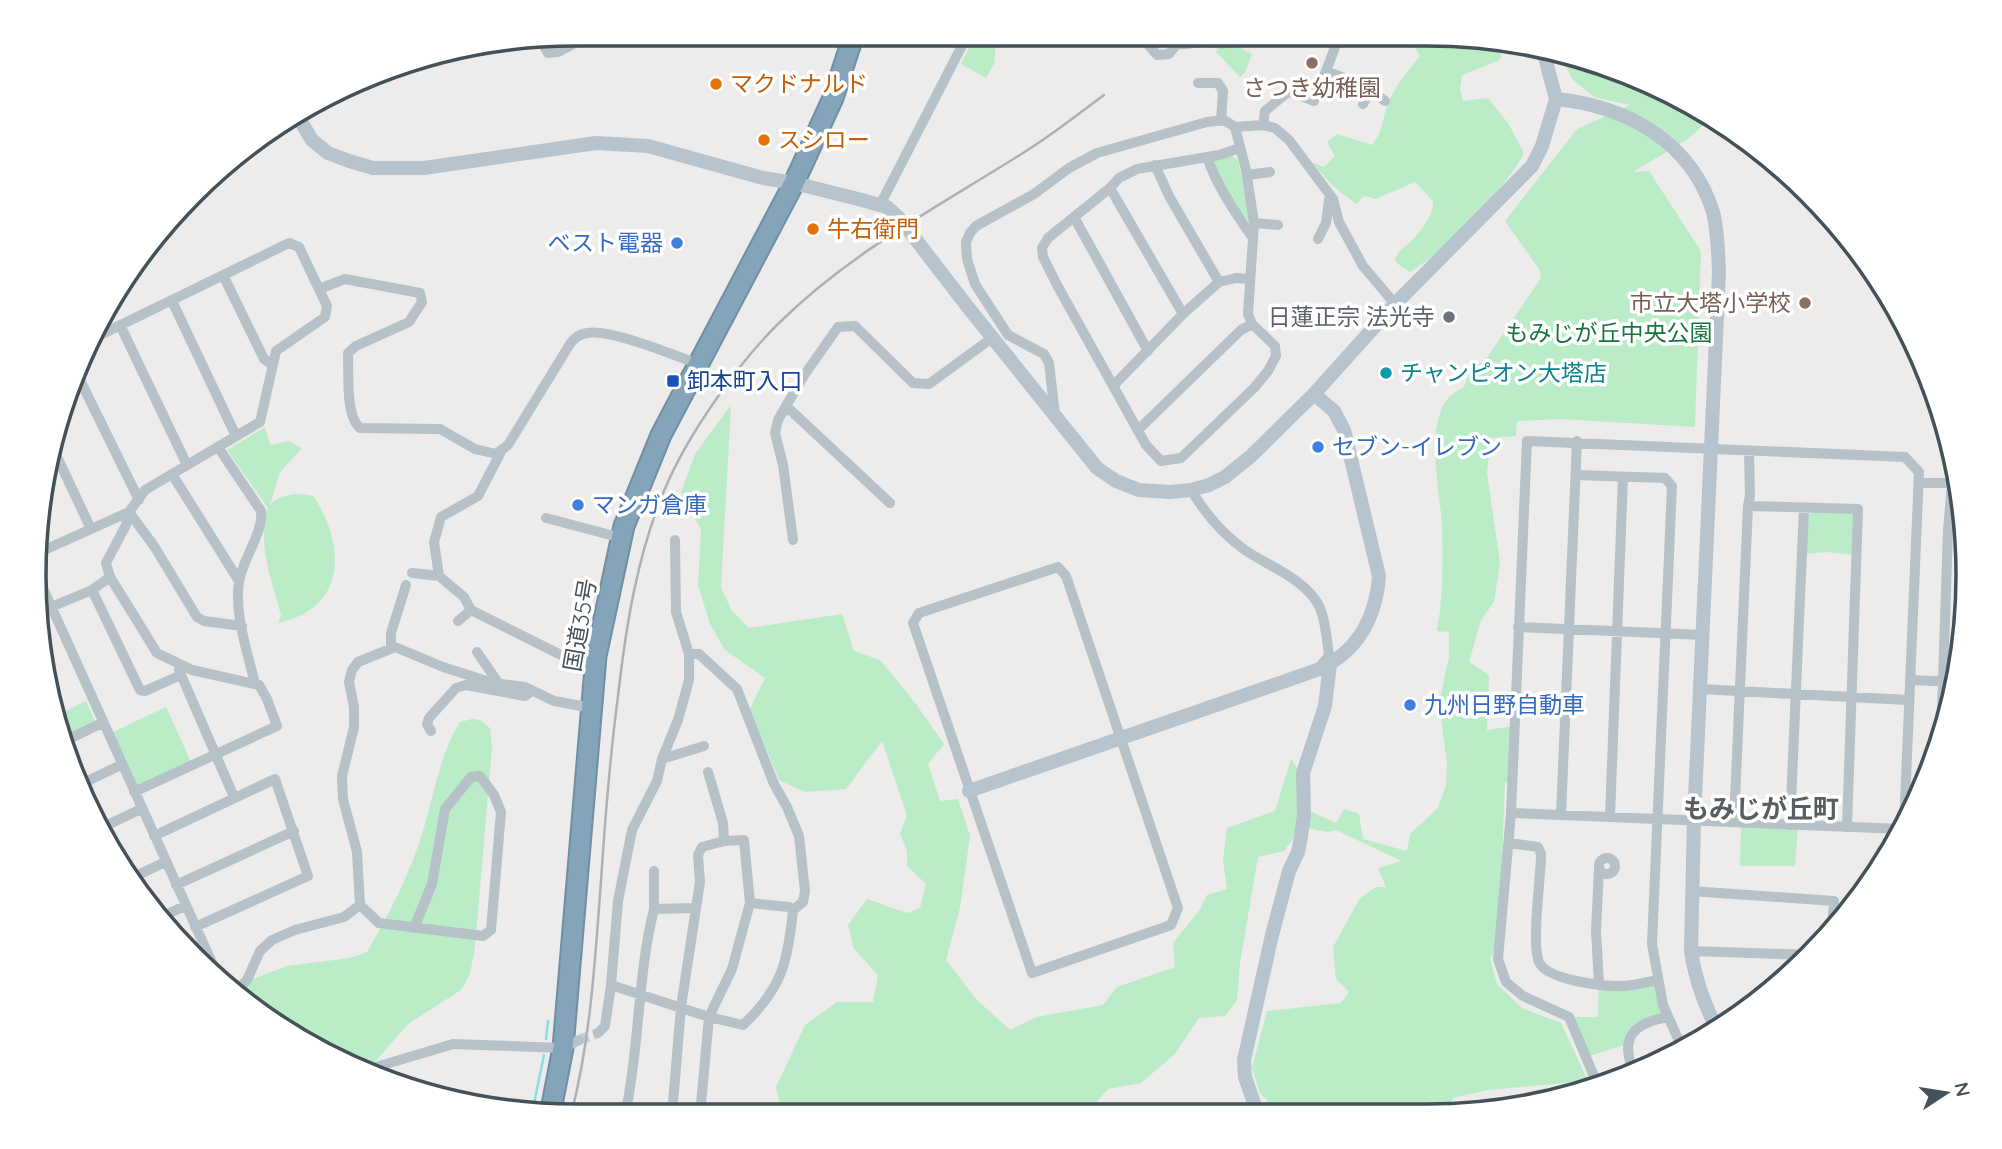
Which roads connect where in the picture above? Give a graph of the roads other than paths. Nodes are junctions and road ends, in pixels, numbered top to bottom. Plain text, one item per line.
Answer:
1 (569, 46) edge
2 (850, 46) edge
3 (962, 46) edge
4 (1149, 46) edge
5 (1174, 46) edge
6 (1335, 46) edge
7 (544, 47) edge
8 (1546, 60) edge
9 (1326, 71) junction
10 (1198, 83) dead end
11 (1370, 90) junction
12 (1556, 99) junction
13 (1385, 101) dead end
14 (1363, 104) dead end
15 (1221, 121) junction
16 (301, 122) edge
17 (1263, 125) junction
18 (1235, 127) junction
19 (1240, 148) junction
20 (1207, 157) junction
21 (1155, 165) junction
22 (1270, 172) dead end
23 (1247, 175) junction
24 (794, 183) junction
25 (1110, 188) junction
26 (1329, 193) junction
27 (880, 205) junction
28 (1074, 217) junction
29 (1254, 222) junction
30 (1278, 225) dead end
31 (1253, 238) junction
32 (1318, 239) dead end
33 (223, 275) junction
34 (1250, 279) junction
35 (1219, 282) junction
36 (319, 289) junction
37 (172, 301) junction
38 (1395, 304) junction
39 (1183, 314) junction
40 (1252, 324) junction
41 (120, 325) junction
42 (104, 333) edge
43 (992, 338) junction
44 (1148, 351) junction
45 (698, 364) junction
46 (273, 365) junction
47 (82, 383) edge
48 (1114, 384) junction
49 (1314, 394) junction
50 (786, 405) junction
51 (1055, 417) junction
52 (1138, 430) junction
53 (236, 436) junction
54 (1577, 442) junction
55 (218, 447) junction
56 (1712, 448) junction
57 (502, 450) junction
58 (1749, 451) junction
59 (59, 460) edge
60 (187, 465) junction
61 (172, 474) junction
62 (1576, 475) junction
63 (1623, 477) junction
64 (1920, 483) junction
65 (1948, 483) edge
66 (1191, 490) junction
67 (139, 500) junction
68 (890, 503) dead end
69 (1748, 506) junction
70 (1952, 506) edge
71 (1804, 508) junction
72 (129, 512) junction
73 (546, 517) dead end
74 (91, 529) junction
75 (622, 538) junction
76 (675, 540) dead end
77 (793, 540) dead end
78 (47, 547) edge
79 (412, 573) dead end
80 (439, 576) junction
81 (110, 577) junction
82 (239, 581) junction
83 (406, 585) dead end
84 (92, 590) junction
85 (47, 597) edge
86 (51, 607) junction
87 (471, 610) junction
88 (458, 621) dead end
89 (242, 626) junction
90 (1518, 627) junction
91 (1567, 629) junction
92 (1618, 631) junction
93 (1667, 633) junction
94 (1704, 635) junction
95 (391, 649) junction
96 (477, 652) dead end
97 (689, 654) junction
98 (596, 666) junction
99 (1323, 667) junction
100 (178, 669) junction
101 (1910, 680) junction
102 (1944, 682) junction
103 (255, 684) junction
104 (499, 684) junction
105 (1944, 687) edge
106 (1700, 690) junction
107 (531, 691) junction
108 (1739, 692) junction
109 (1796, 695) junction
110 (1851, 698) junction
111 (1908, 700) junction
112 (592, 708) junction
113 (102, 723) junction
114 (430, 731) dead end
115 (72, 738) edge
116 (1120, 738) junction
117 (704, 746) dead end
118 (215, 754) junction
119 (662, 759) junction
120 (121, 765) junction
121 (708, 772) dead end
122 (88, 781) edge
123 (969, 791) junction
124 (134, 792) junction
125 (234, 797) junction
126 (1904, 804) edge
127 (141, 809) junction
128 (1511, 813) junction
129 (1561, 814) junction
130 (1609, 817) junction
131 (1658, 819) junction
132 (1694, 820) junction
133 (1734, 822) junction
134 (108, 824) edge
135 (1790, 825) junction
136 (1847, 827) junction
137 (1892, 827) edge
138 (294, 831) junction
139 (154, 836) junction
140 (724, 841) junction
141 (1509, 843) junction
142 (165, 862) junction
143 (1599, 869) dead end
144 (654, 871) dead end
145 (139, 874) edge
146 (176, 885) junction
147 (1691, 891) junction
148 (750, 903) junction
149 (360, 905) junction
150 (185, 906) junction
151 (695, 908) junction
152 (654, 909) junction
153 (793, 910) junction
154 (169, 913) edge
155 (1833, 913) edge
156 (195, 928) junction
157 (414, 928) junction
158 (205, 948) junction
159 (201, 950) edge
160 (1691, 951) junction
161 (1796, 954) edge
162 (210, 958) edge
163 (1657, 980) junction
164 (1600, 984) junction
165 (242, 985) edge
166 (611, 985) junction
167 (639, 993) junction
168 (681, 1007) junction
169 (709, 1017) junction
170 (1668, 1017) junction
171 (1712, 1020) edge
172 (598, 1033) dead end
173 (1678, 1040) edge
174 (571, 1044) junction
175 (1630, 1063) edge
176 (380, 1066) edge
177 (1594, 1076) edge
178 (554, 1103) edge
179 (627, 1104) edge
180 (673, 1104) edge
181 (702, 1104) edge
182 (1254, 1104) edge

1 - 7 street
2 - 24 highway, 国道35号
3 - 27 street
4 - 5 street
6 - 9 street
8 - 12 street
9 - 11 street
9 - 17 street
10 - 15 street
11 - 13 street
11 - 14 street
12 - 38 street
12 - 56 street
15 - 18 street
15 - 51 street
16 - 24 street
17 - 18 street
17 - 26 street
18 - 19 street
19 - 20 street
19 - 23 street
20 - 21 street
20 - 31 street
21 - 25 street
21 - 35 street
22 - 23 street
23 - 29 street
24 - 27 street
24 - 45 highway, 国道35号
25 - 28 street
25 - 39 street
26 - 32 street
26 - 38 street
27 - 43 street
28 - 44 street
28 - 48 street
29 - 30 street
29 - 31 street
31 - 34 street
33 - 36 street
33 - 37 street
33 - 46 street
34 - 35 street
34 - 40 street
35 - 39 street
36 - 46 street
36 - 57 street
37 - 41 street
37 - 53 street
38 - 49 street
39 - 44 street
40 - 52 street
40 - 52 street
41 - 42 street
41 - 60 street
43 - 50 street
43 - 51 street
44 - 48 street
45 - 57 street
45 - 75 highway, 国道35号
46 - 53 street
47 - 67 street
48 - 52 street
49 - 66 street
49 - 99 street
50 - 68 street
50 - 77 street
51 - 66 street
53 - 55 street
54 - 56 street
54 - 62 street
54 - 90 street
55 - 60 street
55 - 82 street
56 - 58 street
56 - 94 street
57 - 80 street
58 - 64 street
58 - 69 street
59 - 74 street
60 - 61 street
61 - 67 street
61 - 82 street
62 - 63 street
62 - 91 street
63 - 92 street
63 - 93 street
64 - 65 street
64 - 101 street
66 - 99 street
67 - 72 street
69 - 71 street
69 - 108 street
70 - 102 street
71 - 109 street
71 - 110 street
72 - 74 street
72 - 81 street
72 - 89 street
73 - 75 street
74 - 78 street
75 - 98 highway, 国道35号
76 - 97 street
79 - 80 street
80 - 87 street
81 - 84 street
81 - 100 street
82 - 89 street
83 - 95 street
84 - 86 street
84 - 100 street
85 - 86 street
86 - 113 street
87 - 88 street
87 - 98 street
89 - 103 street
90 - 91 street
90 - 128 street
91 - 92 street
91 - 129 street
92 - 93 street
92 - 130 street
93 - 94 street
93 - 131 street
94 - 106 street
95 - 104 street
95 - 149 street
96 - 104 street
97 - 119 street
97 - 153 street
98 - 112 highway, 国道35号
99 - 116 street
99 - 182 street
100 - 103 street
100 - 118 street
101 - 102 street
101 - 111 street
102 - 105 street
103 - 118 street
104 - 107 street
106 - 108 street
106 - 132 street
107 - 112 street
107 - 114 street
108 - 109 street
108 - 133 street
109 - 110 street
109 - 135 street
110 - 111 street
110 - 136 street
111 - 126 street
112 - 174 highway, 国道35号
113 - 115 street
113 - 120 street
116 - 123 street
116 - 123 street
116 - 123 street
117 - 119 street
118 - 124 street
118 - 125 street
119 - 166 street
120 - 122 street
120 - 124 street
121 - 140 street
124 - 127 street
125 - 138 street
125 - 139 street
127 - 134 street
127 - 139 street
128 - 129 street
128 - 141 street
129 - 130 street
130 - 131 street
131 - 132 street
131 - 163 street
132 - 133 street
132 - 147 street
133 - 135 street
135 - 136 street
136 - 137 street
138 - 146 street
138 - 156 street
139 - 142 street
140 - 148 street
140 - 151 street
141 - 164 street
141 - 177 street
142 - 145 street
142 - 146 street
143 - 164 street
144 - 152 street
146 - 150 street
147 - 155 street
147 - 160 street
148 - 153 street
148 - 169 street
149 - 157 street
149 - 165 street
150 - 154 street
150 - 156 street
151 - 152 street
151 - 168 street
152 - 167 street
153 - 169 street
156 - 158 street
157 - 157 street
158 - 159 street
158 - 162 street
160 - 161 street
160 - 171 street
163 - 164 street
163 - 170 street
166 - 167 street
166 - 172 street
167 - 168 street
167 - 179 street
168 - 169 street
168 - 180 street
169 - 181 street
170 - 173 street
170 - 175 street
174 - 176 street
174 - 178 highway, 国道35号

